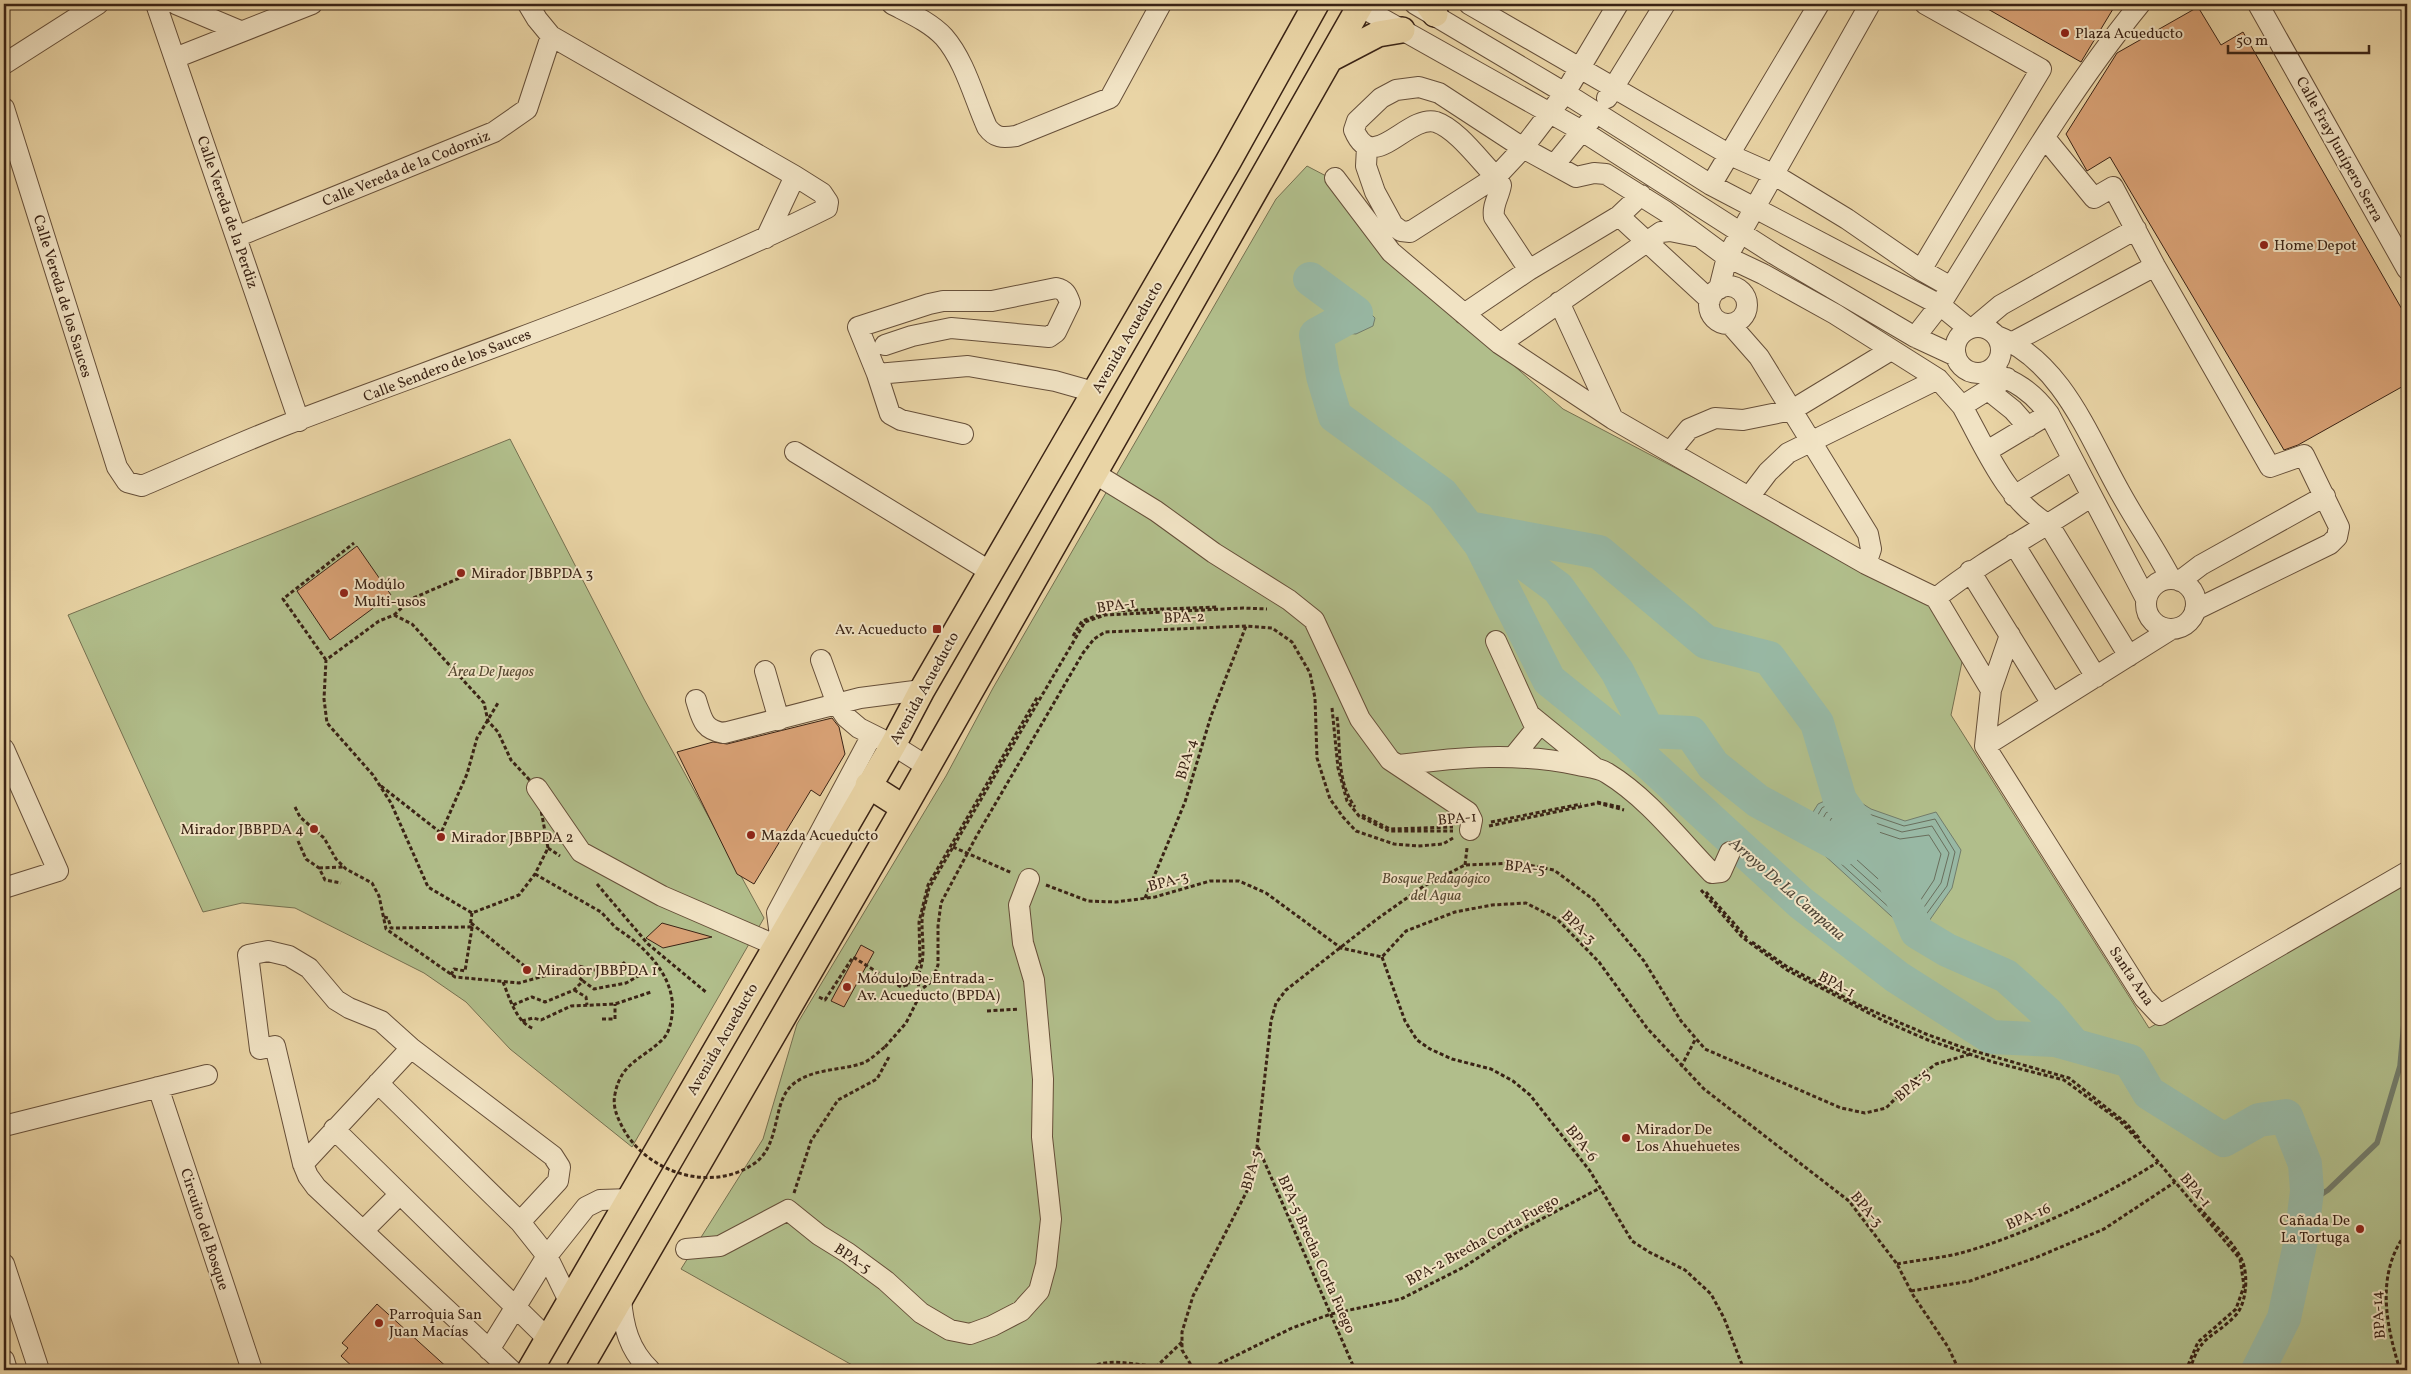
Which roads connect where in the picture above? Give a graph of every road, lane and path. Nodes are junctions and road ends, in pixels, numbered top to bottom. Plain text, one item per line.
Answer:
1 (98, 4) edge
2 (156, 4) edge
3 (176, 4) edge
4 (312, 4) edge
5 (528, 4) edge
6 (892, 4) edge
7 (1161, 4) edge
8 (1316, 4) edge
9 (1359, 4) edge
10 (1469, 4) edge
11 (1618, 4) edge
12 (1665, 4) edge
13 (1820, 4) edge
14 (1870, 4) edge
15 (1925, 4) edge
16 (2140, 4) edge
17 (2258, 4) edge
18 (1426, 7) edge
19 (1402, 30) junction
20 (240, 31) junction
21 (552, 36) junction
22 (175, 58) junction
23 (1332, 58) junction
24 (4, 64) edge
25 (1581, 69) junction
26 (1614, 88) junction
27 (1440, 93) junction
28 (1565, 93) junction
29 (4, 108) edge
30 (1597, 113) junction
31 (1550, 114) junction
32 (1436, 122) junction
33 (1582, 132) junction
34 (2045, 138) junction
35 (1367, 147) junction
36 (1523, 148) junction
37 (1730, 155) junction
38 (1555, 164) junction
39 (1773, 174) junction
40 (794, 176) junction
41 (1496, 177) junction
42 (1334, 178) dead end
43 (1711, 185) junction
44 (1641, 195) junction
45 (1754, 207) junction
46 (1619, 216) junction
47 (1793, 228) junction
48 (2136, 229) junction
49 (1740, 233) junction
50 (236, 237) junction
51 (766, 238) junction
52 (1702, 238) junction
53 (1648, 242) junction
54 (1774, 254) junction
55 (1727, 257) junction
56 (2155, 266) junction
57 (2407, 268) edge
58 (1529, 270) junction
59 (1921, 270) junction
60 (1763, 274) junction
61 (1951, 287) junction
62 (1714, 294) junction
63 (1745, 296) junction
64 (1559, 302) junction
65 (979, 303) junction
66 (1940, 305) junction
67 (1464, 314) junction
68 (1730, 324) junction
69 (1972, 327) junction
70 (969, 329) junction
71 (1915, 337) junction
72 (2005, 339) junction
73 (1500, 344) junction
74 (885, 345) dead end
75 (1891, 350) junction
76 (1956, 356) junction
77 (877, 374) junction
78 (1938, 379) junction
79 (1988, 380) junction
80 (1094, 392) junction
81 (1962, 406) junction
82 (1792, 410) junction
83 (2049, 414) junction
84 (1613, 419) junction
85 (299, 420) junction
86 (2028, 426) junction
87 (962, 434) dead end
88 (1812, 441) junction
89 (1987, 451) junction
90 (795, 452) dead end
91 (1670, 452) junction
92 (2072, 460) junction
93 (1094, 473) junction
94 (127, 482) joint
95 (2014, 496) junction
96 (2092, 496) junction
97 (2325, 496) junction
98 (1749, 497) junction
99 (2049, 525) junction
100 (354, 543) dead end
101 (2014, 544) junction
102 (1866, 564) junction
103 (991, 572) junction
104 (1970, 572) junction
105 (462, 577) dead end
106 (2176, 580) junction
107 (1936, 598) junction
108 (2146, 599) junction
109 (2195, 610) junction
110 (394, 615) junction
111 (1246, 626) junction
112 (2170, 630) junction
113 (2010, 635) junction
114 (1496, 641) dead end
115 (2129, 656) junction
116 (326, 660) junction
117 (821, 660) dead end
118 (765, 672) dead end
119 (2096, 677) junction
120 (922, 690) junction
121 (1991, 690) junction
122 (696, 700) dead end
123 (498, 703) dead end
124 (1333, 703) dead end
125 (836, 704) junction
126 (2052, 704) junction
127 (1530, 715) junction
128 (488, 720) junction
129 (779, 720) junction
130 (882, 740) junction
131 (1985, 746) junction
132 (4, 749) edge
133 (1514, 756) junction
134 (1400, 765) junction
135 (928, 767) junction
136 (1598, 769) junction
137 (379, 784) junction
138 (868, 785) junction
139 (537, 788) junction
140 (296, 807) dead end
141 (904, 808) junction
142 (1631, 811) dead end
143 (1469, 829) junction
144 (298, 841) dead end
145 (953, 847) junction
146 (548, 848) junction
147 (1730, 852) dead end
148 (968, 854) junction
149 (563, 859) dead end
150 (344, 867) junction
151 (319, 868) junction
152 (2407, 872) edge
153 (534, 874) junction
154 (1029, 879) junction
155 (594, 881) dead end
156 (341, 883) dead end
157 (1695, 883) dead end
158 (1700, 884) dead end
159 (4, 888) edge
160 (1145, 898) junction
161 (472, 914) junction
162 (383, 917) junction
163 (470, 925) junction
164 (778, 941) junction
165 (1341, 948) junction
166 (1382, 957) junction
167 (626, 961) dead end
168 (527, 968) dead end
169 (570, 968) junction
170 (642, 974) dead end
171 (918, 974) junction
172 (451, 975) junction
173 (583, 981) junction
174 (503, 982) junction
175 (801, 986) junction
176 (906, 986) junction
177 (574, 990) junction
178 (651, 992) dead end
179 (918, 992) junction
180 (707, 993) dead end
181 (615, 1004) junction
182 (513, 1005) junction
183 (587, 1005) junction
184 (1037, 1008) junction
185 (988, 1011) dead end
186 (602, 1019) dead end
187 (522, 1021) junction
188 (534, 1029) dead end
189 (1696, 1038) junction
190 (411, 1048) junction
191 (1971, 1054) junction
192 (889, 1057) dead end
193 (1682, 1067) junction
194 (207, 1075) dead end
195 (378, 1083) junction
196 (158, 1087) junction
197 (4, 1126) edge
198 (334, 1129) junction
199 (1258, 1147) junction
200 (2158, 1162) junction
201 (303, 1164) junction
202 (2175, 1182) junction
203 (1600, 1188) junction
204 (400, 1194) junction
205 (631, 1198) junction
206 (788, 1210) junction
207 (520, 1222) junction
208 (363, 1231) junction
209 (2407, 1232) edge
210 (686, 1248) dead end
211 (547, 1256) junction
212 (4, 1264) edge
213 (1897, 1264) junction
214 (1911, 1291) junction
215 (621, 1298) junction
216 (569, 1301) junction
217 (515, 1309) junction
218 (1331, 1314) junction
219 (548, 1339) junction
220 (1182, 1342) junction
221 (489, 1350) junction
222 (4, 1360) edge
223 (7, 1370) edge
224 (39, 1370) edge
225 (252, 1370) edge
226 (511, 1370) edge
227 (530, 1370) edge
228 (579, 1370) edge
229 (650, 1370) edge
230 (1085, 1370) edge
231 (1194, 1370) edge
232 (1207, 1370) edge
233 (1355, 1370) edge
234 (1744, 1370) edge
235 (1959, 1370) edge
236 (2188, 1370) edge
237 (2400, 1370) edge

1 - 24 street
2 - 22 street, Calle Vereda de la Perdiz
3 - 20 street
4 - 20 street
5 - 21 street, Calle Sendero de los Sauces
6 - 7 street
8 - 80 main road, Avenida Acueducto
9 - 19 street
9 - 23 main road
10 - 25 street
11 - 25 street
12 - 26 street
13 - 37 street
14 - 39 street
15 - 59 street
16 - 34 street
17 - 57 street, Calle Fray Junípero Serra
18 - 28 street
19 - 23 main road
19 - 31 street
20 - 22 street
21 - 40 street, Calle Sendero de los Sauces
21 - 50 street, Calle Vereda de la Codorniz
22 - 50 street, Calle Vereda de la Perdiz
23 - 93 main road
25 - 26 street
25 - 28 street
26 - 30 street
26 - 37 street
27 - 32 street
27 - 35 street
27 - 36 street
28 - 30 street
28 - 31 street
29 - 94 street, Calle Vereda de los Sauces
30 - 33 street
30 - 43 street
31 - 33 street
31 - 36 street
32 - 35 street
32 - 41 street
33 - 38 street
33 - 49 street
34 - 48 street
34 - 61 street
35 - 41 street
36 - 38 street
36 - 41 street
37 - 39 street
37 - 43 street
38 - 44 street
39 - 45 street
39 - 59 street
40 - 51 street
40 - 51 street, Calle Sendero de los Sauces
41 - 58 street
42 - 67 street
43 - 45 street
44 - 46 street
44 - 52 street
45 - 47 street
45 - 49 street
46 - 53 street
46 - 58 street
47 - 54 street
47 - 66 street
48 - 56 street
48 - 69 street
49 - 54 street
49 - 55 street
50 - 85 street, Calle Vereda de la Perdiz
51 - 85 street, Calle Sendero de los Sauces
52 - 53 street
52 - 55 street
53 - 62 street
53 - 64 street
54 - 60 street
54 - 71 street
55 - 60 street
55 - 62 street
56 - 72 street
56 - 97 street
58 - 67 street
59 - 61 street
60 - 63 street
60 - 75 street
61 - 66 street
62 - 63 street
62 - 68 street
63 - 68 street
64 - 73 street
64 - 84 street
65 - 70 street
65 - 70 street
65 - 77 street
66 - 69 street
66 - 71 street
67 - 73 street
68 - 82 street
69 - 72 street
69 - 76 street
70 - 74 street
71 - 76 street
72 - 79 street
72 - 106 street
73 - 84 street
75 - 78 street
75 - 82 street
76 - 79 street
77 - 80 street
77 - 87 street
78 - 81 street
78 - 88 street
79 - 81 street
79 - 83 street
79 - 86 street
80 - 103 main road, Avenida Acueducto
81 - 89 street
82 - 88 street
82 - 91 street
83 - 86 street
83 - 92 street
84 - 91 street
85 - 94 street, Calle Sendero de los Sauces
86 - 89 street
88 - 98 street
88 - 102 street
89 - 95 street
90 - 103 street
91 - 98 street
92 - 95 street
92 - 96 street
93 - 134 street
93 - 135 main road
95 - 99 street
96 - 99 street
96 - 108 street
97 - 106 street
97 - 109 street
98 - 102 street
99 - 101 street
99 - 115 street
100 - 116 path
101 - 104 street
101 - 119 street
102 - 107 street
103 - 120 main road, Avenida Acueducto
104 - 107 street
104 - 113 street
105 - 110 path
106 - 108 street
106 - 109 street
107 - 121 street
108 - 112 street
109 - 112 street
110 - 116 path
110 - 128 path
111 - 143 path, BPA-2
111 - 148 path, BPA-2
111 - 160 path, BPA-4
112 - 115 street
113 - 121 street
113 - 126 street
114 - 127 street
115 - 119 street
116 - 137 path
117 - 125 street
118 - 129 street
119 - 126 street
120 - 125 street
120 - 130 main road, Avenida Acueducto
121 - 131 street
122 - 129 street
123 - 128 path
124 - 143 path
125 - 129 street
125 - 130 street
126 - 131 street
127 - 133 street
127 - 136 street
128 - 137 path
128 - 139 path
130 - 135 street
130 - 138 main road, Avenida Acueducto
130 - 164 street
131 - 152 street, Santa Ana
132 - 159 street
133 - 134 street
133 - 136 street
134 - 143 street
135 - 141 main road
136 - 147 street
137 - 161 path
138 - 141 main road
138 - 164 main road, Avenida Acueducto
139 - 146 path
139 - 164 street
140 - 150 path
141 - 175 main road
142 - 143 path
144 - 151 path
145 - 148 path, BPA-3
145 - 171 path, BPA-1
145 - 176 path, BPA-1
146 - 149 path
146 - 153 path
148 - 154 path, BPA-3
148 - 179 path, BPA-2
150 - 151 path
150 - 162 path
151 - 156 path
153 - 161 path
153 - 179 path, bridge
154 - 160 path, BPA-3
154 - 184 street, BPA-5
155 - 180 path
157 - 191 path, BPA-1
158 - 236 path
160 - 165 path, BPA-3
161 - 163 path
162 - 163 path
162 - 172 path
163 - 168 path
163 - 172 path
164 - 205 main road, Avenida Acueducto
165 - 166 path, BPA-3
165 - 189 path, BPA-5
165 - 199 path, BPA-5
166 - 193 path, BPA-3
166 - 203 path, BPA-6
167 - 169 path
169 - 173 path
169 - 174 path
170 - 173 path
171 - 176 path
171 - 179 path, BPA-1
172 - 174 path
173 - 177 path
174 - 182 path
175 - 176 path
175 - 215 main road
177 - 182 path
177 - 183 path
178 - 181 path
181 - 183 path
181 - 186 path
182 - 187 path
183 - 187 path
184 - 185 path
184 - 206 street, BPA-5
187 - 188 path
189 - 191 path, BPA-5
189 - 193 path
190 - 195 street
190 - 201 street
190 - 207 street
191 - 200 path, BPA-1
192 - 206 path
193 - 213 path, BPA-3
194 - 196 street
195 - 198 street
195 - 207 street
196 - 197 street
196 - 225 street, Circuito del Bosque
198 - 201 street
198 - 204 street
199 - 218 path, BPA-5 Brecha Corta Fuego
199 - 220 path, BPA-5
200 - 202 path, BPA-1
200 - 213 path, BPA-16
201 - 208 street
202 - 214 path
202 - 236 path, BPA-1
203 - 218 path, BPA-2 Brecha Corta Fuego
203 - 234 path, BPA-6
204 - 208 street
204 - 217 street
205 - 211 street
205 - 216 main road, Avenida Acueducto
206 - 210 street
207 - 211 street
208 - 221 street
209 - 237 path, BPA-14
211 - 216 street
211 - 217 street
212 - 224 street
213 - 214 path, BPA-3
214 - 235 path, BPA-3
215 - 228 main road
215 - 229 street
216 - 219 main road, Avenida Acueducto
217 - 219 street
217 - 221 street
218 - 232 path, BPA-2 Brecha Corta Fuego
218 - 233 path, BPA-5 Brecha Corta Fuego
219 - 227 main road, Avenida Acueducto
220 - 230 path
220 - 231 path, BPA-5
221 - 226 street
222 - 223 street

